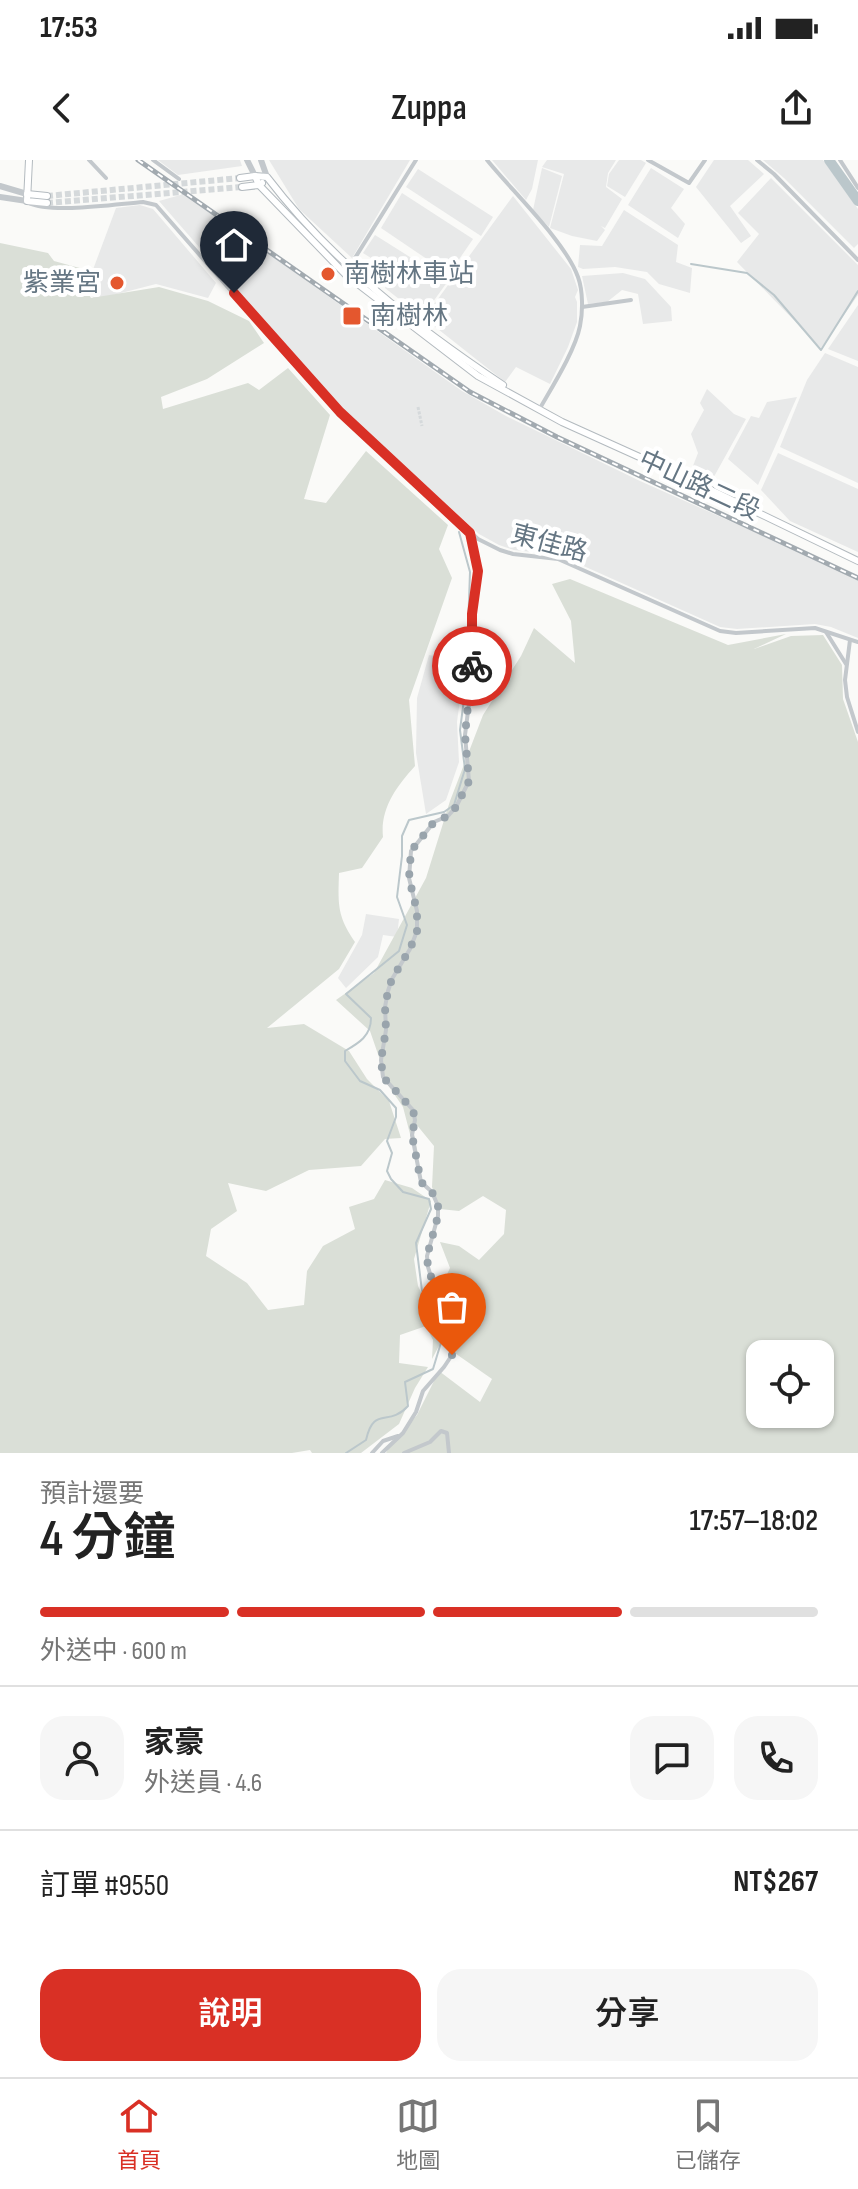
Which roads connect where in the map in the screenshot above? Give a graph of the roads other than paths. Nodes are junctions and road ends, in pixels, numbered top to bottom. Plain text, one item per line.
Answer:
1 (29, 160) edge
2 (89, 160) edge
3 (153, 160) edge
4 (247, 160) edge
5 (261, 160) edge
6 (416, 160) edge
7 (487, 160) edge
8 (648, 160) edge
9 (705, 160) edge
10 (757, 160) edge
11 (840, 160) edge
12 (255, 176) junction
13 (267, 177) junction
14 (106, 178) dead end
15 (240, 178) tunnel mouth
16 (179, 179) dead end
17 (259, 185) junction
18 (0, 186) edge
19 (242, 187) tunnel mouth
20 (858, 188) edge
21 (0, 197) edge
22 (27, 197) junction
23 (47, 200) tunnel mouth
24 (857, 256) edge
25 (347, 271) junction
26 (631, 300) dead end
27 (581, 307) junction
28 (539, 410) junction
29 (470, 533) junction
30 (858, 561) edge
31 (825, 631) junction
32 (850, 639) junction
33 (858, 642) edge
34 (846, 664) junction
35 (858, 732) edge
36 (400, 1435) junction
37 (372, 1453) edge
38 (382, 1453) edge
39 (404, 1453) edge
40 (449, 1453) edge

1 - 22 main road
2 - 14 street
3 - 16 street
4 - 12 street
5 - 13 street
6 - 25 street
7 - 27 street
8 - 9 street
10 - 24 street
11 - 20 street
12 - 13 main road
12 - 15 main road
12 - 17 main road, 中山路二段
13 - 17 main road
13 - 25 main road, 中山路二段
17 - 19 main road
17 - 25 main road, 中山路二段
18 - 22 street
21 - 22 street
22 - 23 main road
22 - 29 street, 東佳路
25 - 28 main road, 中山路二段
26 - 27 street
27 - 28 street
28 - 30 main road, 中山路二段
29 - 31 street, 東佳路
29 - 36 street
31 - 32 street, 東佳路
31 - 34 street
32 - 33 street, 東佳路
32 - 34 street
34 - 35 street
36 - 37 street
36 - 38 street
39 - 40 street

